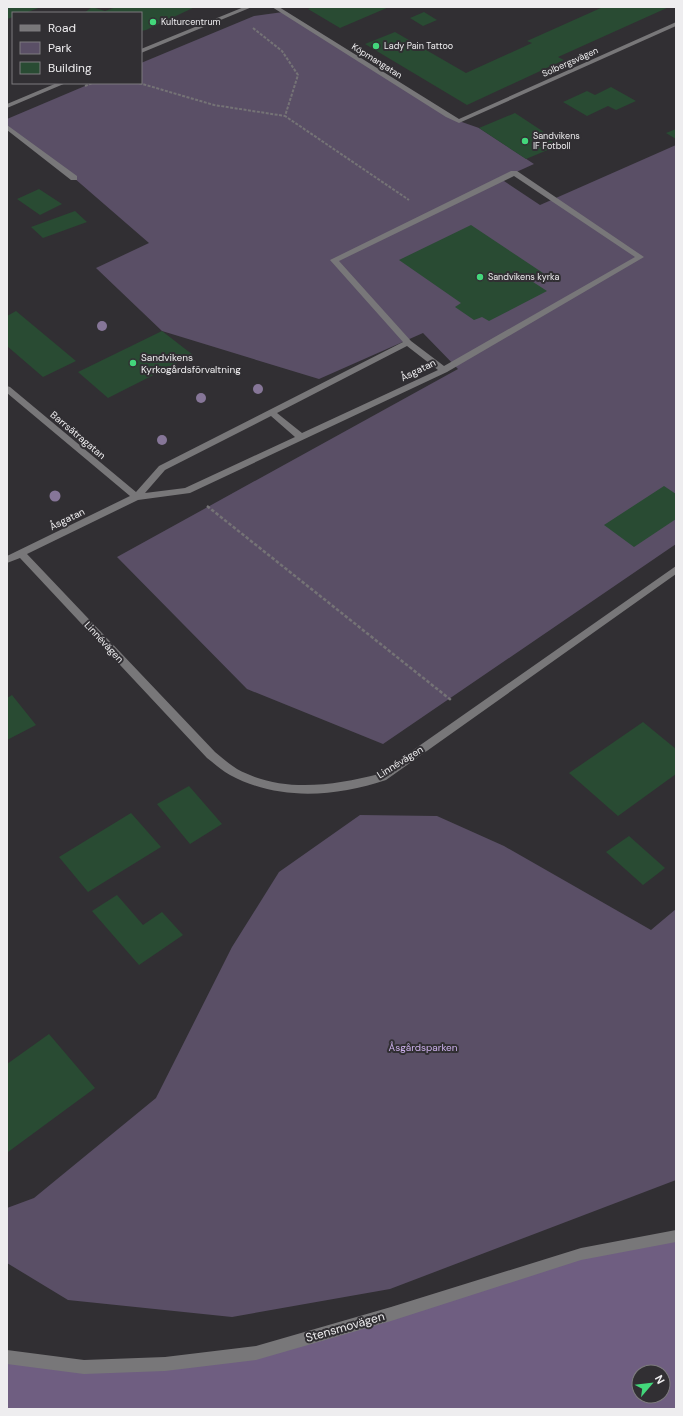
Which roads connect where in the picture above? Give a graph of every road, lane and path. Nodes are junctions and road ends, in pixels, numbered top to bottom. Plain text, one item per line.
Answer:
1 (249, 7) edge
2 (275, 7) edge
3 (676, 24) edge
4 (260, 34) dead end
5 (142, 51) edge
6 (61, 84) edge
7 (141, 84) edge
8 (7, 106) edge
9 (285, 116) junction
10 (472, 116) joint
11 (7, 127) edge
12 (74, 178) dead end
13 (429, 213) junction
14 (408, 343) junction
15 (444, 370) junction
16 (7, 389) edge
17 (271, 412) junction
18 (302, 438) junction
19 (187, 491) junction
20 (136, 497) junction
21 (22, 553) junction
22 (7, 560) edge
23 (676, 569) edge
24 (470, 715) junction
25 (676, 1236) edge
26 (7, 1356) edge

1 - 5 street
2 - 10 street, Köpmangatan
3 - 10 street, Solbergsvägen
4 - 9 path
6 - 8 street
7 - 9 path
9 - 13 path
11 - 12 street
13 - 14 street
13 - 15 street
14 - 15 street, Åsgatan
14 - 17 street, Åsgatan
15 - 18 street, Åsgatan
16 - 20 street, Barrsätragatan
17 - 18 street
17 - 20 street, Åsgatan
18 - 19 street, Åsgatan
19 - 20 street, Åsgatan
19 - 24 path
20 - 21 street, Åsgatan
21 - 22 street, Åsgatan
21 - 24 street, Linnévägen
23 - 24 street, Linnévägen
25 - 26 street, Stensmovägen

